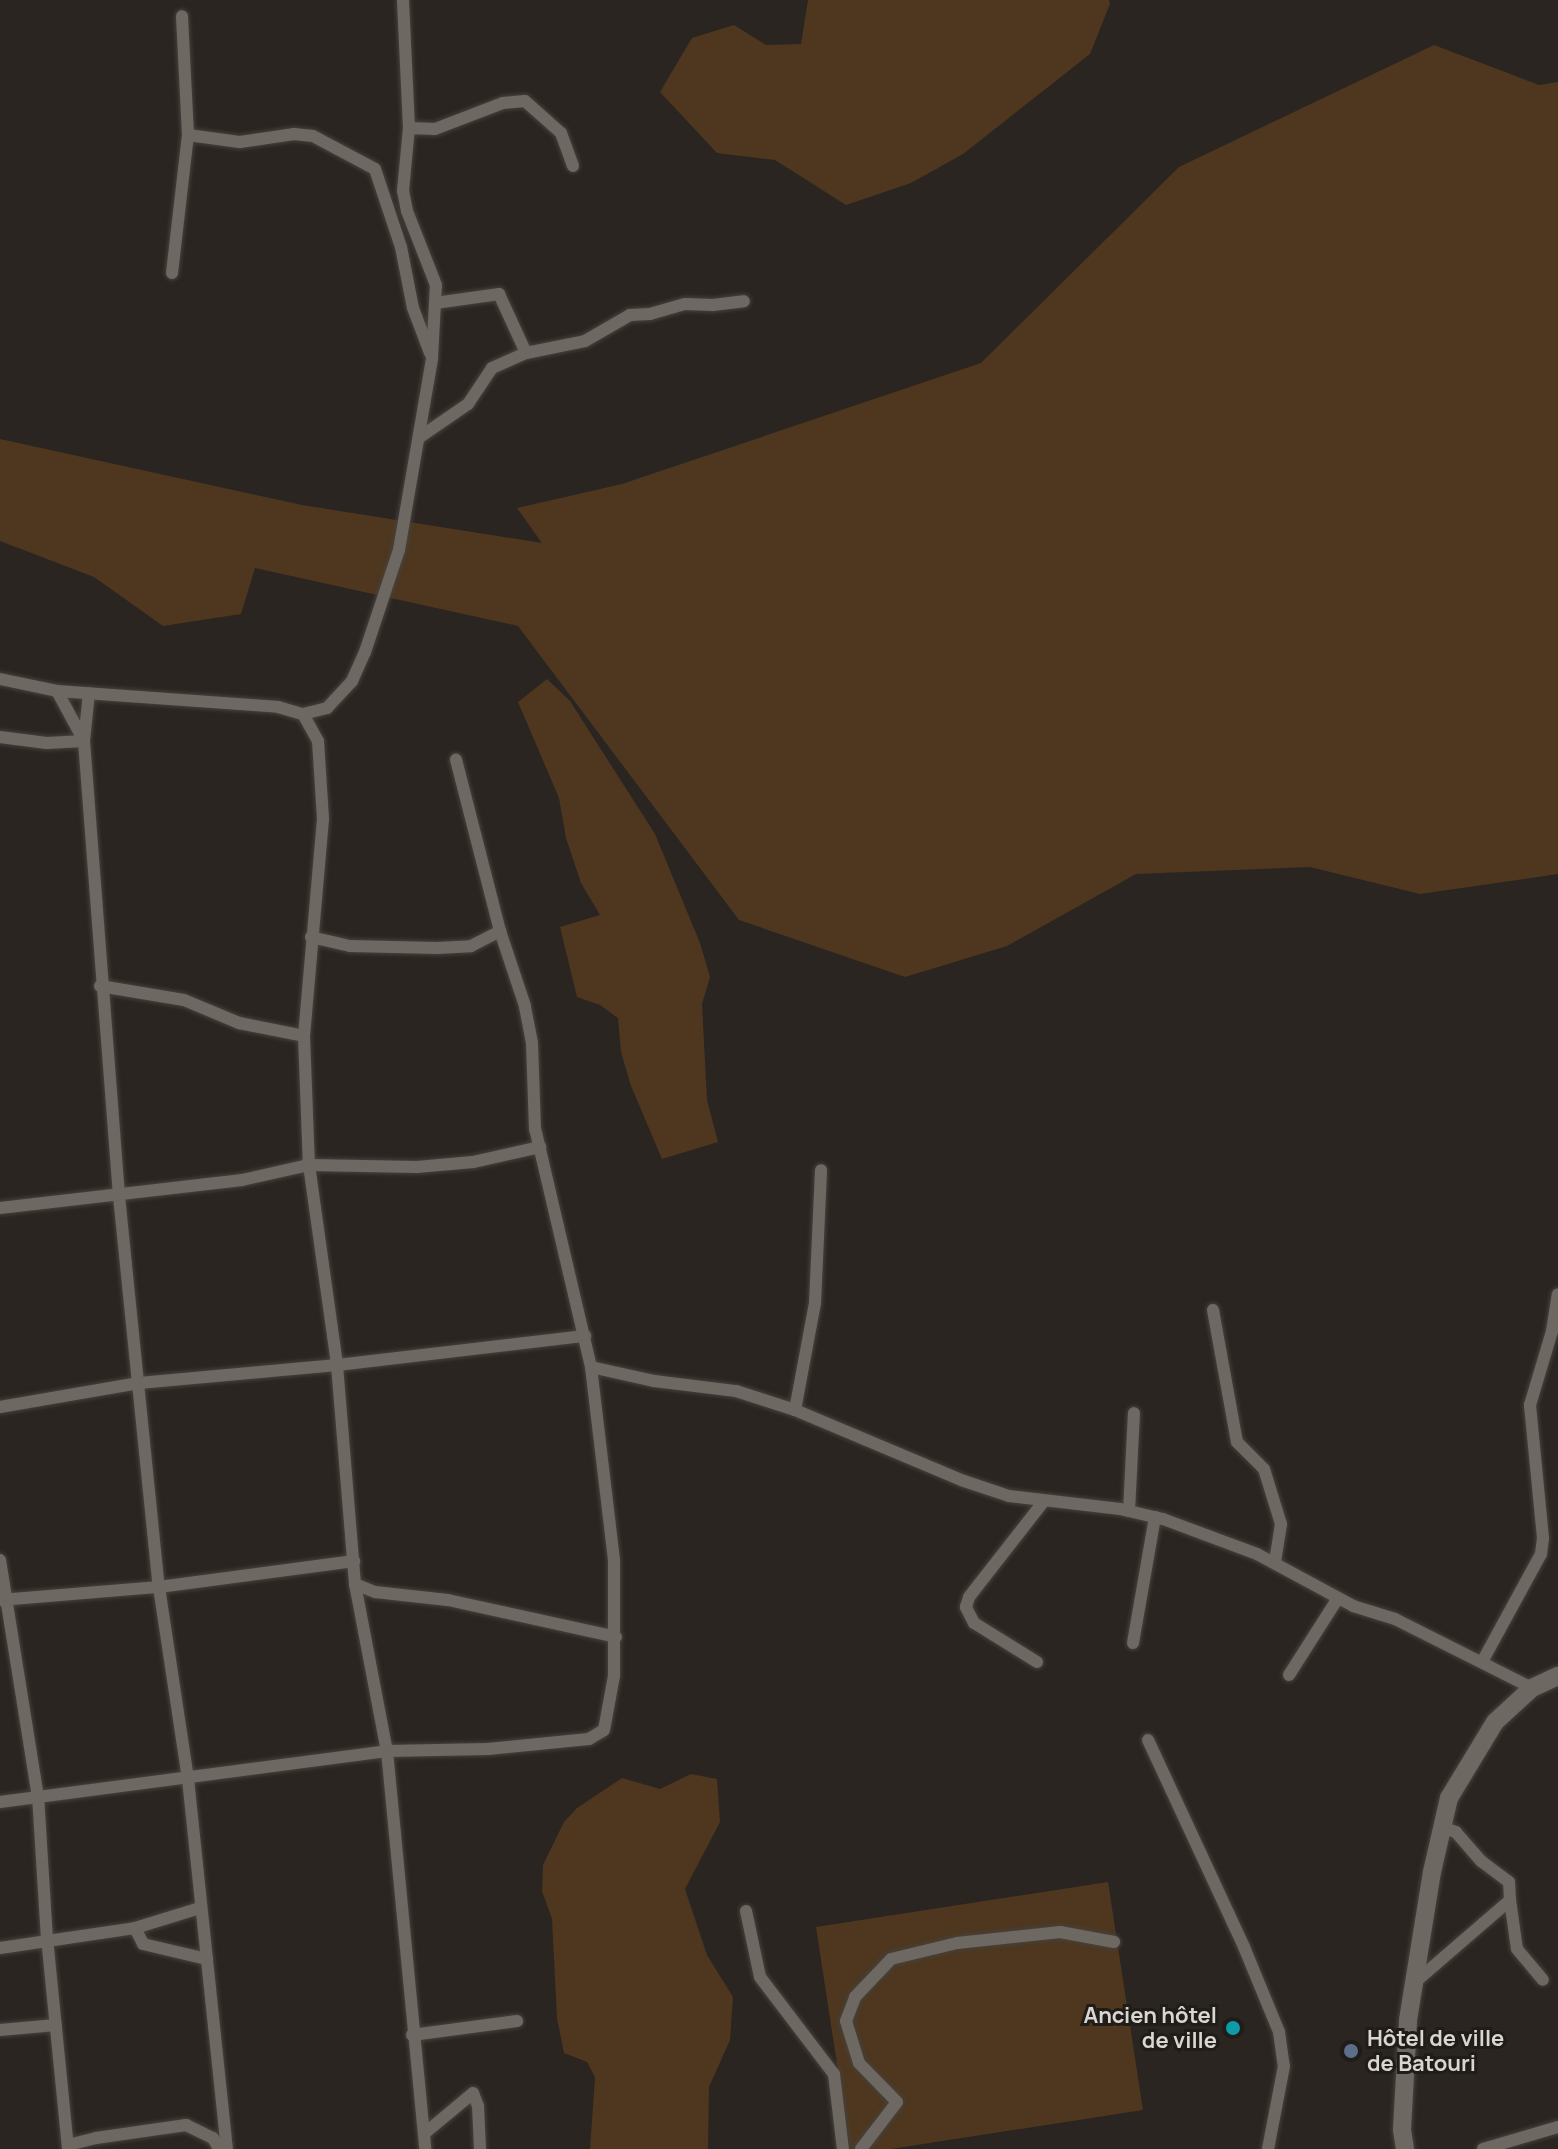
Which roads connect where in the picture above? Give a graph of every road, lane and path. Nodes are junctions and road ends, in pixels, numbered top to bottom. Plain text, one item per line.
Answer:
1 (403, 0) edge
2 (182, 16) dead end
3 (409, 128) junction
4 (188, 135) junction
5 (573, 166) dead end
6 (172, 273) dead end
7 (744, 301) dead end
8 (435, 303) junction
9 (526, 353) junction
10 (432, 358) junction
11 (420, 437) junction
12 (0, 679) edge
13 (57, 691) junction
14 (89, 693) junction
15 (303, 714) junction
16 (0, 737) edge
17 (84, 741) junction
18 (456, 760) dead end
19 (500, 931) junction
20 (311, 937) junction
21 (100, 986) junction
22 (304, 1036) junction
23 (540, 1147) junction
24 (309, 1165) junction
25 (821, 1170) dead end
26 (119, 1196) junction
27 (0, 1208) edge
28 (1558, 1294) edge
29 (1213, 1310) dead end
30 (585, 1336) junction
31 (337, 1365) junction
32 (591, 1367) junction
33 (139, 1383) junction
34 (0, 1407) edge
35 (795, 1410) junction
36 (1134, 1413) dead end
37 (1044, 1501) junction
38 (1129, 1511) junction
39 (1155, 1517) junction
40 (0, 1560) edge
41 (354, 1561) junction
42 (1275, 1563) junction
43 (355, 1584) junction
44 (159, 1587) junction
45 (1338, 1598) junction
46 (2, 1600) edge
47 (616, 1637) junction
48 (1133, 1643) dead end
49 (1037, 1662) dead end
50 (1482, 1662) junction
51 (1289, 1675) dead end
52 (1558, 1676) edge
53 (1532, 1688) junction
54 (1148, 1740) dead end
55 (387, 1751) junction
56 (188, 1779) junction
57 (38, 1796) junction
58 (0, 1802) edge
59 (1441, 1827) junction
60 (1510, 1900) junction
61 (200, 1908) junction
62 (746, 1911) dead end
63 (135, 1928) junction
64 (47, 1938) junction
65 (1114, 1942) dead end
66 (0, 1948) edge
67 (207, 1959) junction
68 (1543, 1980) dead end
69 (1414, 1983) junction
70 (517, 2021) dead end
71 (56, 2025) junction
72 (0, 2030) edge
73 (412, 2035) junction
74 (1558, 2127) edge
75 (425, 2133) junction
76 (68, 2147) edge
77 (219, 2149) edge
78 (227, 2149) edge
79 (425, 2149) edge
80 (480, 2149) edge
81 (843, 2149) edge
82 (861, 2149) edge
83 (1268, 2149) edge
84 (1405, 2149) edge
85 (1483, 2149) edge

1 - 3 street
2 - 4 street
3 - 5 street
3 - 8 street
4 - 6 street
4 - 10 street
7 - 9 street
8 - 9 street
8 - 10 street
9 - 11 street
10 - 11 street
11 - 15 street
12 - 13 street
13 - 14 street
13 - 17 street
14 - 15 street
14 - 17 street
15 - 20 street
16 - 17 street
17 - 21 street
18 - 19 street
19 - 20 street
19 - 23 street
20 - 22 street
21 - 22 street
21 - 26 street
22 - 24 street
23 - 24 street
23 - 30 street
24 - 26 street
24 - 31 street
25 - 35 street
26 - 27 street
26 - 33 street
28 - 50 street
29 - 42 street
30 - 31 street
30 - 32 street
31 - 33 street
31 - 41 street
32 - 35 street
32 - 47 street
33 - 34 street
33 - 44 street
35 - 37 street
36 - 38 street
37 - 38 street
37 - 49 street
38 - 39 street
39 - 42 street
39 - 48 street
40 - 46 street
41 - 43 street
41 - 44 street
42 - 45 street
43 - 47 street
43 - 55 street
44 - 46 street
44 - 56 street
45 - 50 street
45 - 51 street
46 - 57 street
47 - 55 street
50 - 53 street
52 - 53 main road
53 - 59 main road
54 - 83 street
55 - 56 street
55 - 73 street
56 - 57 street
56 - 61 street
57 - 58 street
57 - 64 street
59 - 60 street
59 - 69 main road
60 - 68 street
60 - 69 street
61 - 63 street
61 - 67 street
62 - 81 street
63 - 64 street
63 - 67 street
64 - 66 street
64 - 71 street
65 - 82 street
67 - 78 street
69 - 84 main road
70 - 73 street
71 - 72 street
71 - 76 street
73 - 75 street
74 - 85 street
75 - 79 street
75 - 80 street
76 - 77 street

